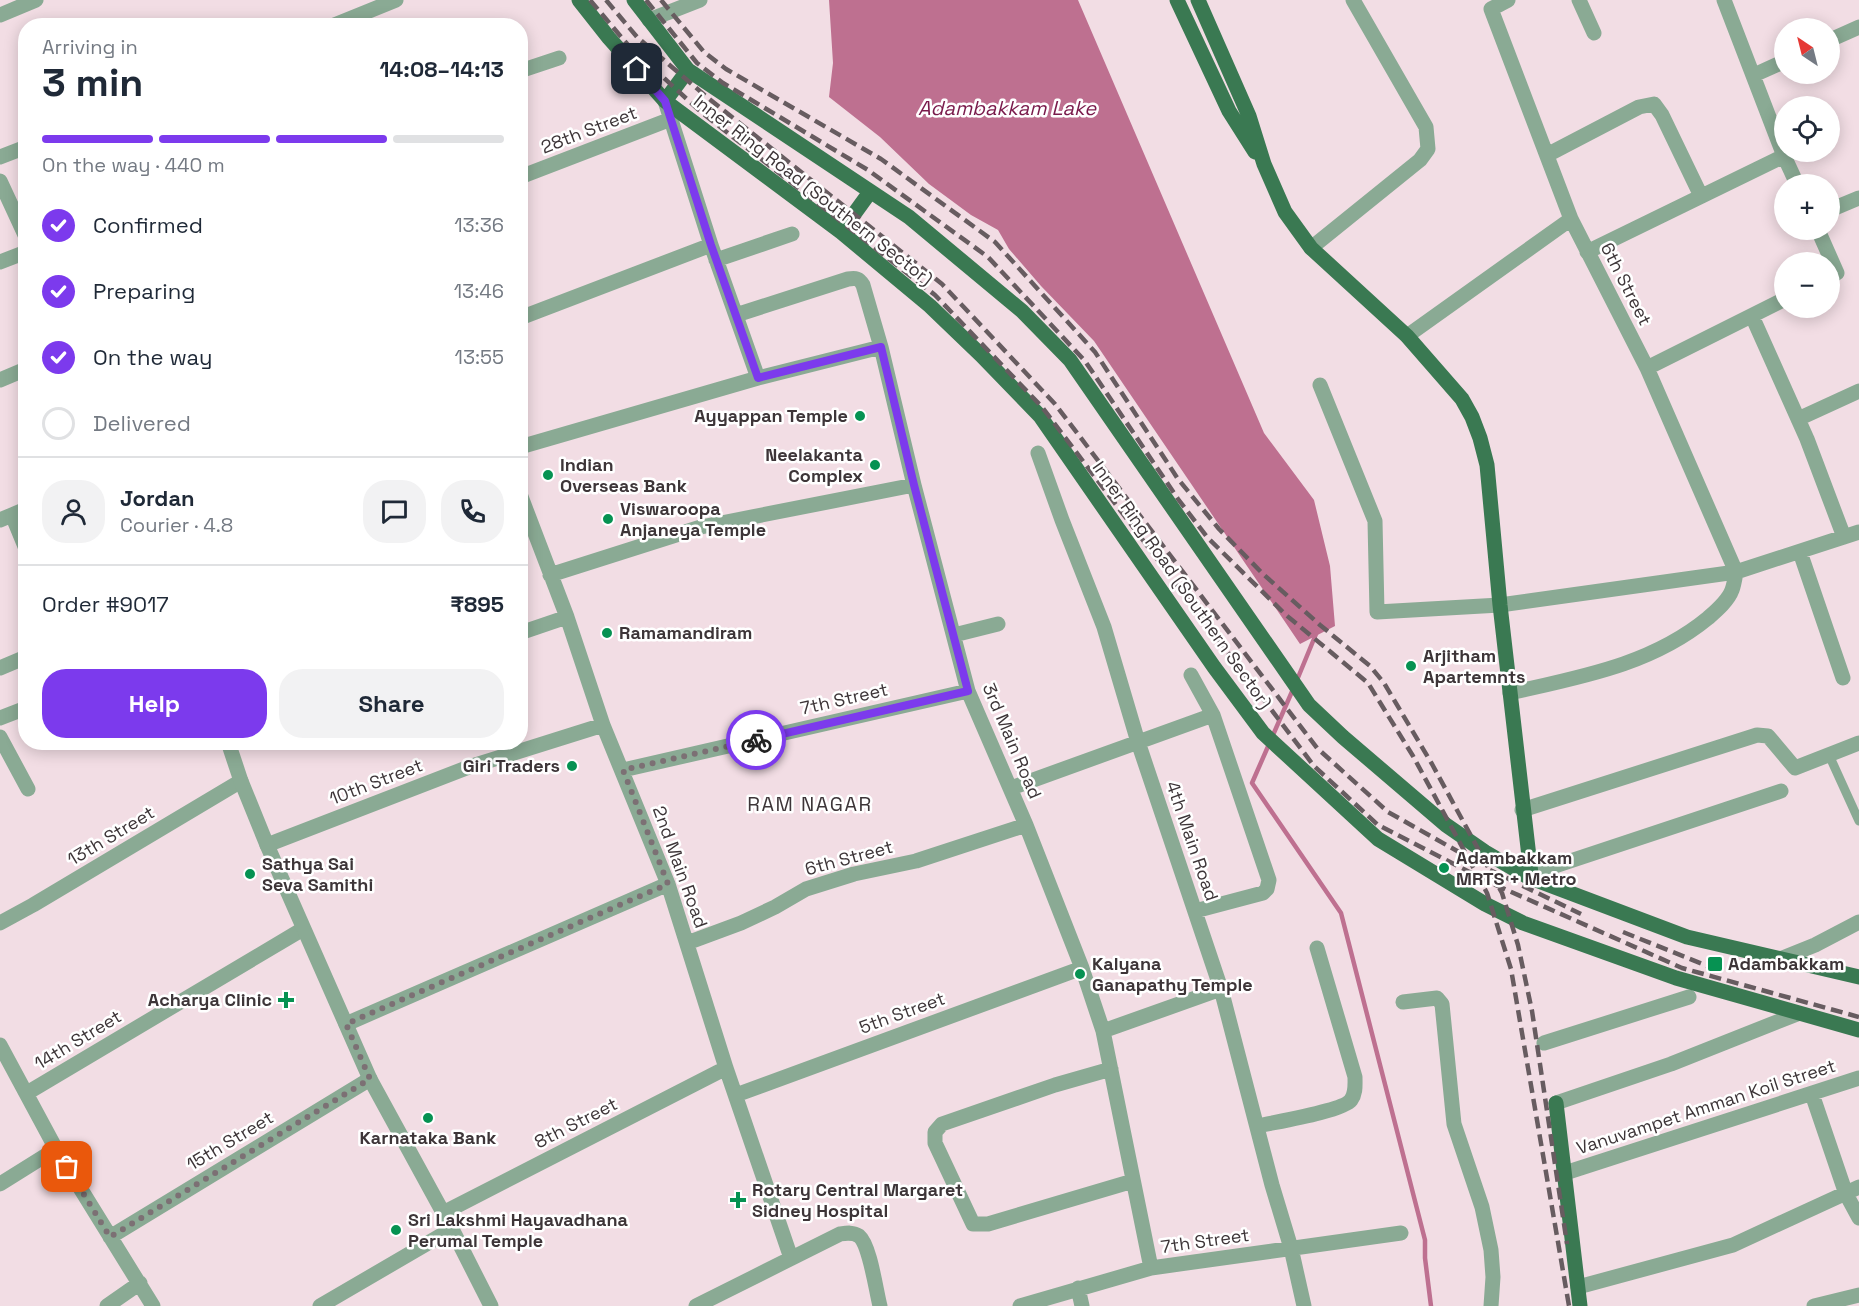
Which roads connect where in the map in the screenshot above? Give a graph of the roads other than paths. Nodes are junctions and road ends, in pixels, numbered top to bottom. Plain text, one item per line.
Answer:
1 (36, 0) edge
2 (396, 0) edge
3 (579, 0) edge
4 (634, 0) edge
5 (700, 0) edge
6 (1200, 0) edge
7 (1353, 0) edge
8 (1508, 0) edge
9 (1579, 0) edge
10 (1724, 0) edge
11 (1178, 3) edge
12 (0, 15) edge
13 (352, 18) edge
14 (649, 20) junction
15 (1859, 27) edge
16 (1594, 33) dead end
17 (1840, 36) edge
18 (559, 58) dead end
19 (1774, 66) edge
20 (528, 68) edge
21 (688, 70) junction
22 (1754, 75) junction
23 (665, 101) junction
24 (671, 119) junction
25 (1774, 129) edge
26 (18, 150) edge
27 (1547, 155) junction
28 (0, 157) edge
29 (1774, 161) edge
30 (1263, 164) junction
31 (528, 174) edge
32 (0, 181) edge
33 (870, 192) junction
34 (1701, 196) junction
35 (1859, 198) edge
36 (1840, 206) edge
37 (1571, 219) junction
38 (18, 220) edge
39 (841, 232) junction
40 (792, 234) dead end
41 (1311, 248) junction
42 (714, 252) junction
43 (1587, 252) junction
44 (18, 255) edge
45 (0, 262) edge
46 (1774, 305) edge
47 (528, 315) edge
48 (736, 315) junction
49 (1752, 316) junction
50 (1407, 336) junction
51 (881, 347) junction
52 (1647, 368) junction
53 (18, 372) edge
54 (758, 378) junction
55 (0, 380) edge
56 (1320, 385) dead end
57 (1859, 391) edge
58 (1798, 418) junction
59 (528, 445) edge
60 (1038, 453) dead end
61 (914, 485) junction
62 (12, 515) edge
63 (528, 516) edge
64 (18, 530) edge
65 (1859, 532) edge
66 (1844, 537) junction
67 (1800, 552) junction
68 (1736, 572) junction
69 (550, 575) junction
70 (1500, 605) junction
71 (567, 617) junction
72 (998, 624) dead end
73 (528, 630) edge
74 (954, 635) junction
75 (18, 660) edge
76 (0, 668) edge
77 (1191, 675) dead end
78 (1843, 678) dead end
79 (968, 691) junction
80 (1510, 693) junction
81 (18, 711) edge
82 (1213, 715) junction
83 (0, 718) edge
84 (603, 724) junction
85 (0, 737) edge
86 (1138, 742) junction
87 (1859, 743) edge
88 (528, 748) edge
89 (231, 750) edge
90 (522, 750) edge
91 (1829, 755) junction
92 (623, 770) junction
93 (241, 781) junction
94 (1011, 788) junction
95 (28, 789) dead end
96 (1781, 791) dead end
97 (1522, 810) junction
98 (1859, 821) edge
99 (1026, 825) junction
100 (267, 845) junction
101 (1529, 875) junction
102 (668, 884) junction
103 (1195, 911) junction
104 (1859, 922) edge
105 (0, 923) edge
106 (303, 929) junction
107 (687, 943) junction
108 (1317, 948) dead end
109 (1780, 959) junction
110 (1082, 968) junction
111 (1859, 977) edge
112 (1221, 989) junction
113 (1689, 997) dead end
114 (1403, 1002) dead end
115 (1797, 1014) junction
116 (346, 1024) junction
117 (1859, 1030) edge
118 (1103, 1031) junction
119 (1544, 1043) dead end
120 (0, 1045) edge
121 (4, 1065) edge
122 (726, 1068) junction
123 (1111, 1069) junction
124 (1859, 1078) edge
125 (370, 1079) junction
126 (27, 1093) junction
127 (1812, 1094) junction
128 (736, 1095) junction
129 (1556, 1103) joint
130 (1258, 1126) junction
131 (56, 1149) junction
132 (1565, 1173) junction
133 (1133, 1180) junction
134 (0, 1184) edge
135 (1852, 1191) edge
136 (443, 1213) junction
137 (1859, 1218) edge
138 (452, 1229) junction
139 (1401, 1233) dead end
140 (110, 1237) junction
141 (1291, 1248) junction
142 (791, 1258) junction
143 (1151, 1268) junction
144 (140, 1283) junction
145 (1578, 1287) junction
146 (1078, 1288) junction
147 (1859, 1294) edge
148 (107, 1306) edge
149 (153, 1306) edge
150 (320, 1306) edge
151 (491, 1306) edge
152 (696, 1306) edge
153 (880, 1306) edge
154 (1020, 1306) edge
155 (1082, 1306) edge
156 (1304, 1306) edge
157 (1491, 1306) edge
158 (1580, 1306) edge
159 (1814, 1306) edge

1 - 12 street
2 - 13 street
3 - 23 main road, Inner Ring Road (Southern Sector)
4 - 14 main road, Inner Ring Road (Southern Sector)
5 - 14 street
6 - 11 street
6 - 30 main road
7 - 41 street
8 - 27 street, 6th Street
9 - 16 street
10 - 22 street
11 - 30 main road
14 - 21 main road, Inner Ring Road (Southern Sector)
15 - 17 street
18 - 20 street
19 - 22 street
21 - 23 main road
21 - 33 main road, Inner Ring Road (Southern Sector)
22 - 25 street
23 - 24 street
23 - 39 main road, Inner Ring Road (Southern Sector)
24 - 31 street, 28th Street
24 - 42 street
26 - 28 street
27 - 34 street
27 - 37 street, 6th Street
29 - 34 street
30 - 41 main road
32 - 38 street
33 - 39 main road
33 - 101 main road, Inner Ring Road (Southern Sector)
34 - 43 street
35 - 36 street
37 - 43 street, 6th Street
37 - 50 street
39 - 115 main road, Inner Ring Road (Southern Sector)
40 - 42 street
41 - 50 main road
42 - 47 street
42 - 48 street
43 - 52 street, 6th Street
44 - 45 street
46 - 49 street
48 - 51 street, 3rd Main Road
48 - 54 street
49 - 52 street
49 - 58 street
50 - 70 main road
51 - 54 street
51 - 61 street, 3rd Main Road
52 - 68 street, 6th Street
53 - 55 street
54 - 59 street
56 - 70 street
57 - 58 street
58 - 66 street
60 - 86 street, 4th Main Road
61 - 69 street
61 - 74 street, 3rd Main Road
62 - 64 street
63 - 69 street, 2nd Main Road
65 - 66 street
66 - 67 street
67 - 68 street
67 - 78 street
68 - 70 street
68 - 80 street
69 - 71 street, 2nd Main Road
70 - 80 main road
71 - 73 street
71 - 84 street, 2nd Main Road
72 - 74 street
74 - 79 street, 3rd Main Road
75 - 76 street
77 - 82 street
79 - 92 street, 7th Street
79 - 94 street, 3rd Main Road
80 - 97 main road
81 - 83 street
82 - 86 street
82 - 103 street
84 - 88 street, 10th Street
84 - 92 street, 2nd Main Road
85 - 95 street
86 - 94 street
86 - 103 street, 4th Main Road
87 - 91 street
89 - 93 street
90 - 100 street, 10th Street
91 - 97 street
91 - 98 lane
92 - 102 street, 2nd Main Road
93 - 100 street
93 - 105 street, 13th Street
94 - 99 street, 3rd Main Road
96 - 101 street
97 - 101 main road
99 - 107 street, 6th Street
99 - 110 street, 3rd Main Road
100 - 106 street
101 - 109 main road, Inner Ring Road (Southern Sector)
102 - 107 street, 2nd Main Road
102 - 116 street
103 - 112 street, 4th Main Road
104 - 109 street
106 - 116 street
106 - 126 street, 14th Street
107 - 122 street, 2nd Main Road
108 - 130 street
109 - 111 main road, Inner Ring Road (Southern Sector)
110 - 118 street, 3rd Main Road
110 - 128 street, 5th Street
112 - 118 street
112 - 130 street, 4th Main Road
113 - 119 street
114 - 157 street
115 - 117 main road, Inner Ring Road (Southern Sector)
115 - 129 street
116 - 125 street
118 - 123 street, 3rd Main Road
120 - 121 street
121 - 126 street
122 - 128 street, 2nd Main Road
122 - 136 street, 8th Street
123 - 133 street, 3rd Main Road
123 - 133 street
124 - 127 street, Vanuvampet Amman Koil Street
125 - 136 street
125 - 140 street, 15th Street
126 - 131 street
127 - 132 street, Vanuvampet Amman Koil Street
127 - 135 street
128 - 142 street, 2nd Main Road
129 - 132 main road
130 - 141 street, 4th Main Road
131 - 134 street
131 - 140 street
132 - 145 main road
133 - 143 street, 3rd Main Road
135 - 137 street
135 - 145 street
136 - 138 street
138 - 150 street
138 - 151 street
139 - 141 street, 7th Street
140 - 144 street
141 - 143 street, 7th Street
141 - 156 street, 4th Main Road
142 - 152 street
142 - 153 street
143 - 146 street, 7th Street
144 - 148 street
144 - 149 street
145 - 158 main road
146 - 154 street, 7th Street
146 - 155 street
147 - 159 street

